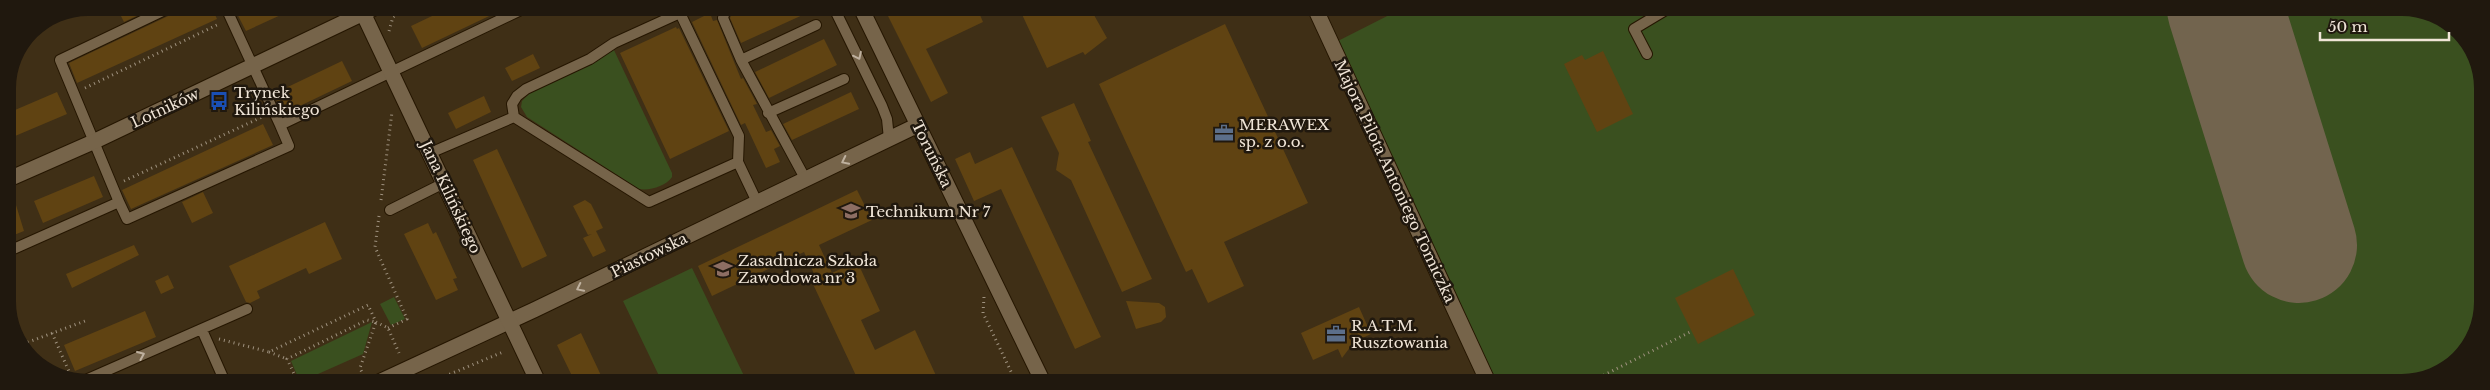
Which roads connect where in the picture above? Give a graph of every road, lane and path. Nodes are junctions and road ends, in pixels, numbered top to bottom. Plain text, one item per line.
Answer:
1 (152, 16) edge
2 (356, 16) edge
3 (370, 16) edge
4 (395, 16) edge
5 (508, 16) edge
6 (673, 16) edge
7 (681, 16) edge
8 (724, 16) edge
9 (838, 16) edge
10 (865, 16) edge
11 (1319, 16) edge
12 (1655, 16) edge
13 (231, 18) joint
14 (816, 25) dead end
15 (389, 35) dead end
16 (1647, 54) dead end
17 (741, 60) junction
18 (253, 66) junction
19 (391, 70) junction
20 (844, 79) dead end
21 (78, 91) dead end
22 (274, 112) junction
23 (768, 112) junction
24 (514, 117) junction
25 (280, 125) junction
26 (918, 125) junction
27 (889, 139) junction
28 (93, 142) junction
29 (430, 153) junction
30 (738, 162) junction
31 (16, 175) edge
32 (806, 180) junction
33 (444, 184) junction
34 (112, 186) junction
35 (119, 202) junction
36 (757, 202) junction
37 (390, 210) dead end
38 (16, 247) edge
39 (984, 288) dead end
40 (247, 309) dead end
41 (85, 321) dead end
42 (376, 322) junction
43 (509, 322) junction
44 (202, 330) junction
45 (1692, 331) dead end
46 (52, 333) junction
47 (214, 337) dead end
48 (29, 342) edge
49 (500, 345) dead end
50 (269, 352) junction
51 (399, 353) dead end
52 (287, 359) junction
53 (68, 371) edge
54 (100, 374) edge
55 (221, 374) edge
56 (294, 374) edge
57 (366, 374) edge
58 (386, 374) edge
59 (450, 374) edge
60 (534, 374) edge
61 (1012, 374) edge
62 (1039, 374) edge
63 (1484, 374) edge
64 (1606, 374) edge

1 - 28 lane
2 - 18 street, Lotników
3 - 19 street, Jana Kilińskiego
4 - 15 path
5 - 19 lane
6 - 24 lane
7 - 30 lane
8 - 17 lane
9 -> 27 lane
10 - 26 street, Toruńska
11 - 63 street, Majora Pilota Antoniego Tomiczka
12 - 16 lane
13 - 18 lane
13 - 21 path
14 - 17 lane
17 - 23 lane
18 - 22 lane
18 - 28 street, Lotników
19 - 25 lane
19 - 29 street, Jana Kilińskiego
20 - 23 lane
22 - 25 lane
22 - 34 path
23 - 32 lane
24 - 29 lane
24 - 30 lane
25 - 35 lane
26 - 27 street, Piastowska
26 - 62 street, Toruńska
27 -> 32 street, Piastowska
28 - 31 street, Lotników
28 - 34 lane
29 - 33 street, Jana Kilińskiego
30 - 36 lane
32 - 36 street, Piastowska
33 - 37 lane
33 - 43 street, Jana Kilińskiego
34 - 35 lane
35 - 38 lane
36 -> 43 street, Piastowska
39 - 61 path
40 - 44 lane
41 - 46 path
42 - 50 path
42 - 51 path
42 - 52 path
42 - 57 path
43 - 58 street, Piastowska
43 - 60 street, Jana Kilińskiego
54 -> 44 lane
44 - 55 lane
45 - 64 path
46 - 48 path
46 - 53 path
47 - 50 path
49 - 59 path
50 - 52 path
52 - 56 path

